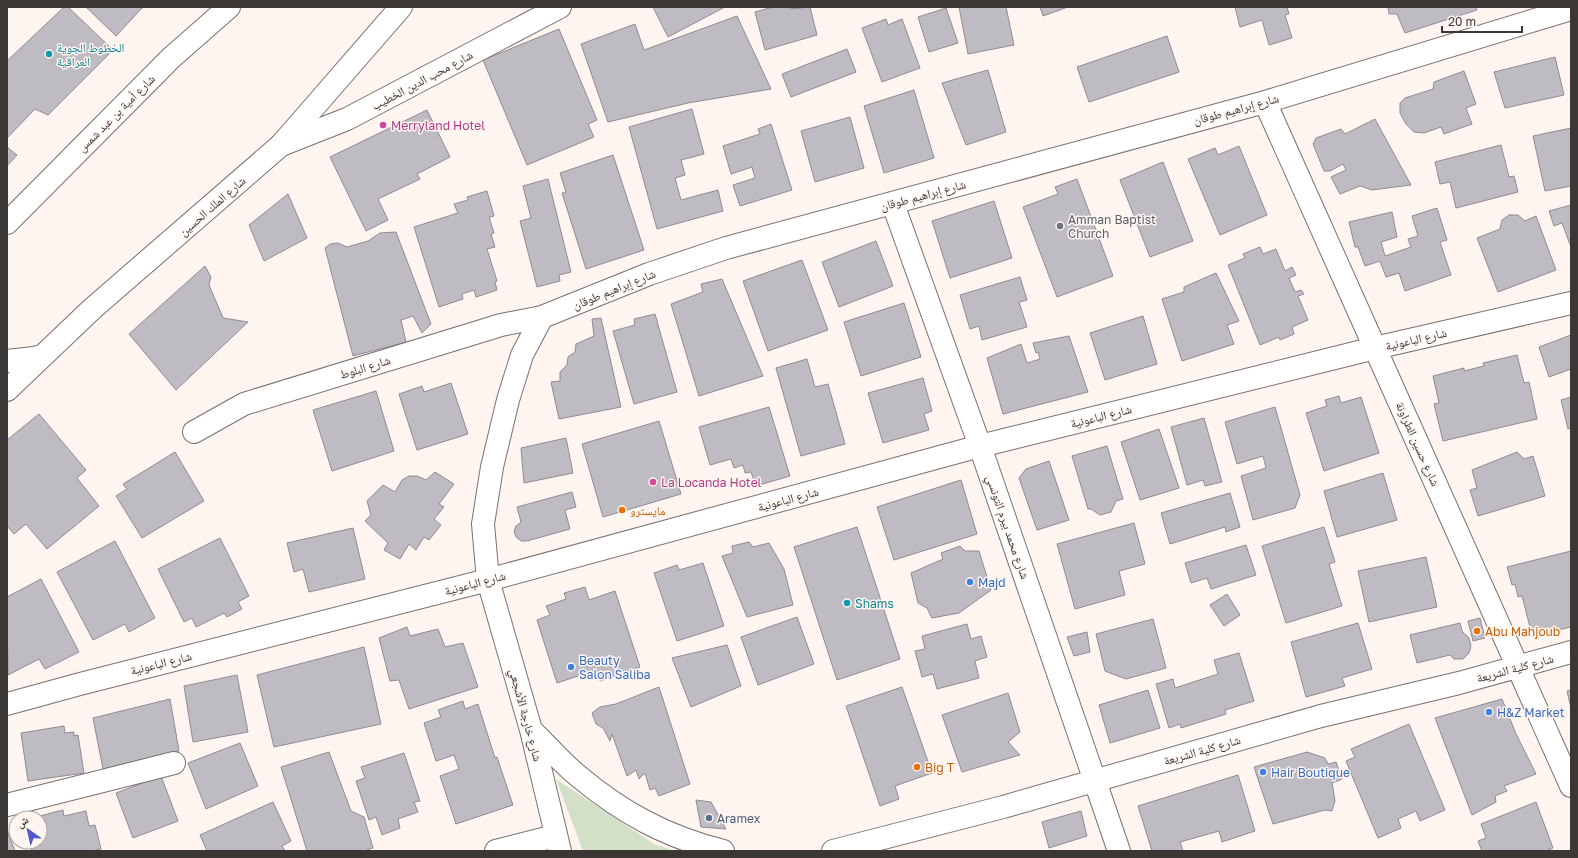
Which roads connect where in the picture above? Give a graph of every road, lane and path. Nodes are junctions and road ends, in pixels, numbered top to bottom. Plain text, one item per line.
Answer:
1 (210, 7) edge
2 (229, 7) edge
3 (401, 7) edge
4 (560, 7) edge
5 (1571, 9) edge
6 (171, 58) junction
7 (1265, 102) junction
8 (281, 145) junction
9 (893, 204) junction
10 (7, 223) edge
11 (1571, 303) edge
12 (542, 317) junction
13 (1375, 348) junction
14 (42, 356) junction
15 (7, 361) edge
16 (7, 390) edge
17 (194, 432) dead end
18 (980, 446) junction
19 (488, 580) junction
20 (1571, 652) edge
21 (1518, 667) junction
22 (7, 704) edge
23 (532, 730) junction
24 (174, 763) dead end
25 (1094, 780) junction
26 (1571, 786) edge
27 (7, 806) edge
28 (558, 844) edge
29 (496, 851) edge
30 (723, 851) edge
31 (833, 851) edge
32 (1119, 851) edge

1 - 6 street
2 - 6 street, شارع أمية بن عبد شمس
3 - 8 street, شارع الملك الحسين
4 - 8 street, شارع محب الدين الخطيب
5 - 7 street, شارع إبراهيم طوقان
6 - 10 street, شارع أمية بن عبد شمس
7 - 9 street, شارع إبراهيم طوقان
7 - 13 street, شارع حسين الطراونة
8 - 14 street, شارع الملك الحسين
9 - 12 street, شارع إبراهيم طوقان
9 - 18 street, شارع محمد بيرم التونسي
11 - 13 street, شارع الباعونية
12 - 17 street, شارع البلوط
12 - 19 street
13 - 18 street, شارع الباعونية
13 - 21 street, شارع حسين الطراونة
14 - 15 street
14 - 16 street, شارع الملك الحسين
18 - 19 street, شارع الباعونية
18 - 25 street, شارع محمد بيرم التونسي
19 - 22 street, شارع الباعونية
19 - 23 street, شارع خارجة الأشجعي
20 - 21 street, شارع كلية الشريعة
21 - 25 street, شارع كلية الشريعة
21 - 26 street, شارع حسين الطراونة
23 - 28 street, شارع خارجة الأشجعي
23 - 30 street
24 - 27 street
25 - 31 street, شارع كلية الشريعة
25 - 32 street, شارع محمد بيرم التونسي
28 - 29 street

